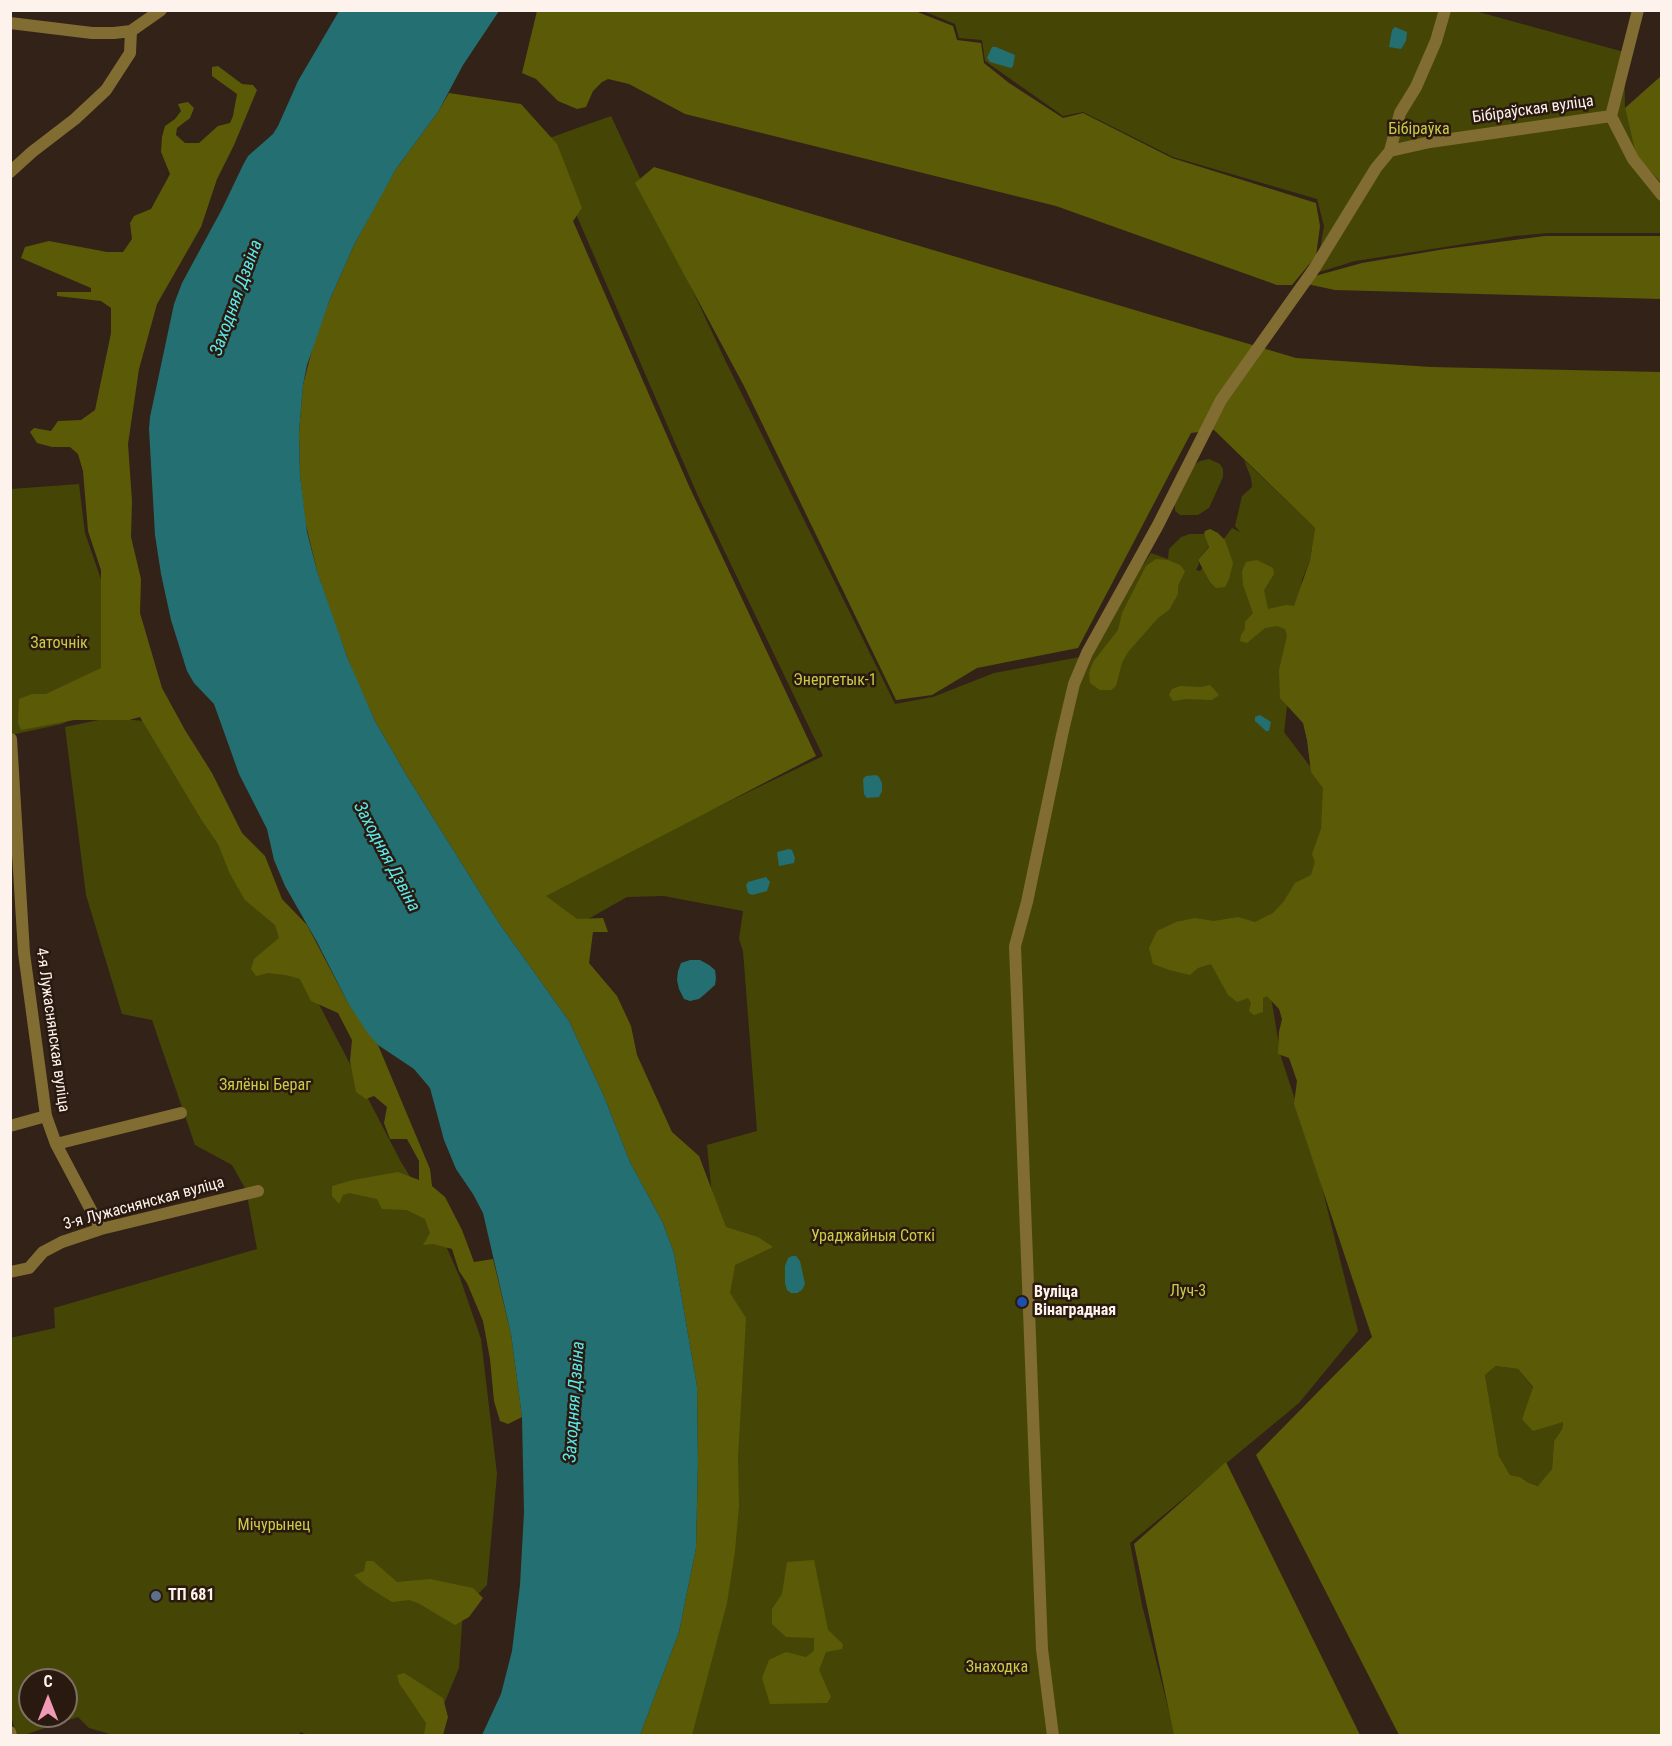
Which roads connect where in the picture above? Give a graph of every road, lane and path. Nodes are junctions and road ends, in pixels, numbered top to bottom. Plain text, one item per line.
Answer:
1 (161, 10) edge
2 (1445, 10) edge
3 (1638, 10) edge
4 (10, 23) edge
5 (131, 31) junction
6 (1611, 116) junction
7 (1390, 151) junction
8 (10, 172) edge
9 (1662, 195) edge
10 (11, 739) edge
11 (15, 862) edge
12 (24, 953) junction
13 (10, 955) edge
14 (181, 1113) dead end
15 (46, 1116) junction
16 (10, 1126) edge
17 (56, 1144) junction
18 (258, 1191) dead end
19 (101, 1229) junction
20 (10, 1272) edge
21 (1053, 1736) edge

1 - 5 street
2 - 7 street
3 - 6 street
4 - 5 street
5 - 8 street
6 - 7 street, Бібіраўская вуліца
6 - 9 street
7 - 21 street
10 - 11 street, 4-я Лужаснянская вуліца
11 - 12 street, 4-я Лужаснянская вуліца
12 - 13 street
12 - 15 street, 4-я Лужаснянская вуліца
14 - 17 street
15 - 16 street
15 - 17 street, 4-я Лужаснянская вуліца
17 - 19 street, 4-я Лужаснянская вуліца
18 - 19 street, 3-я Лужаснянская вуліца
19 - 20 street, 3-я Лужаснянская вуліца

